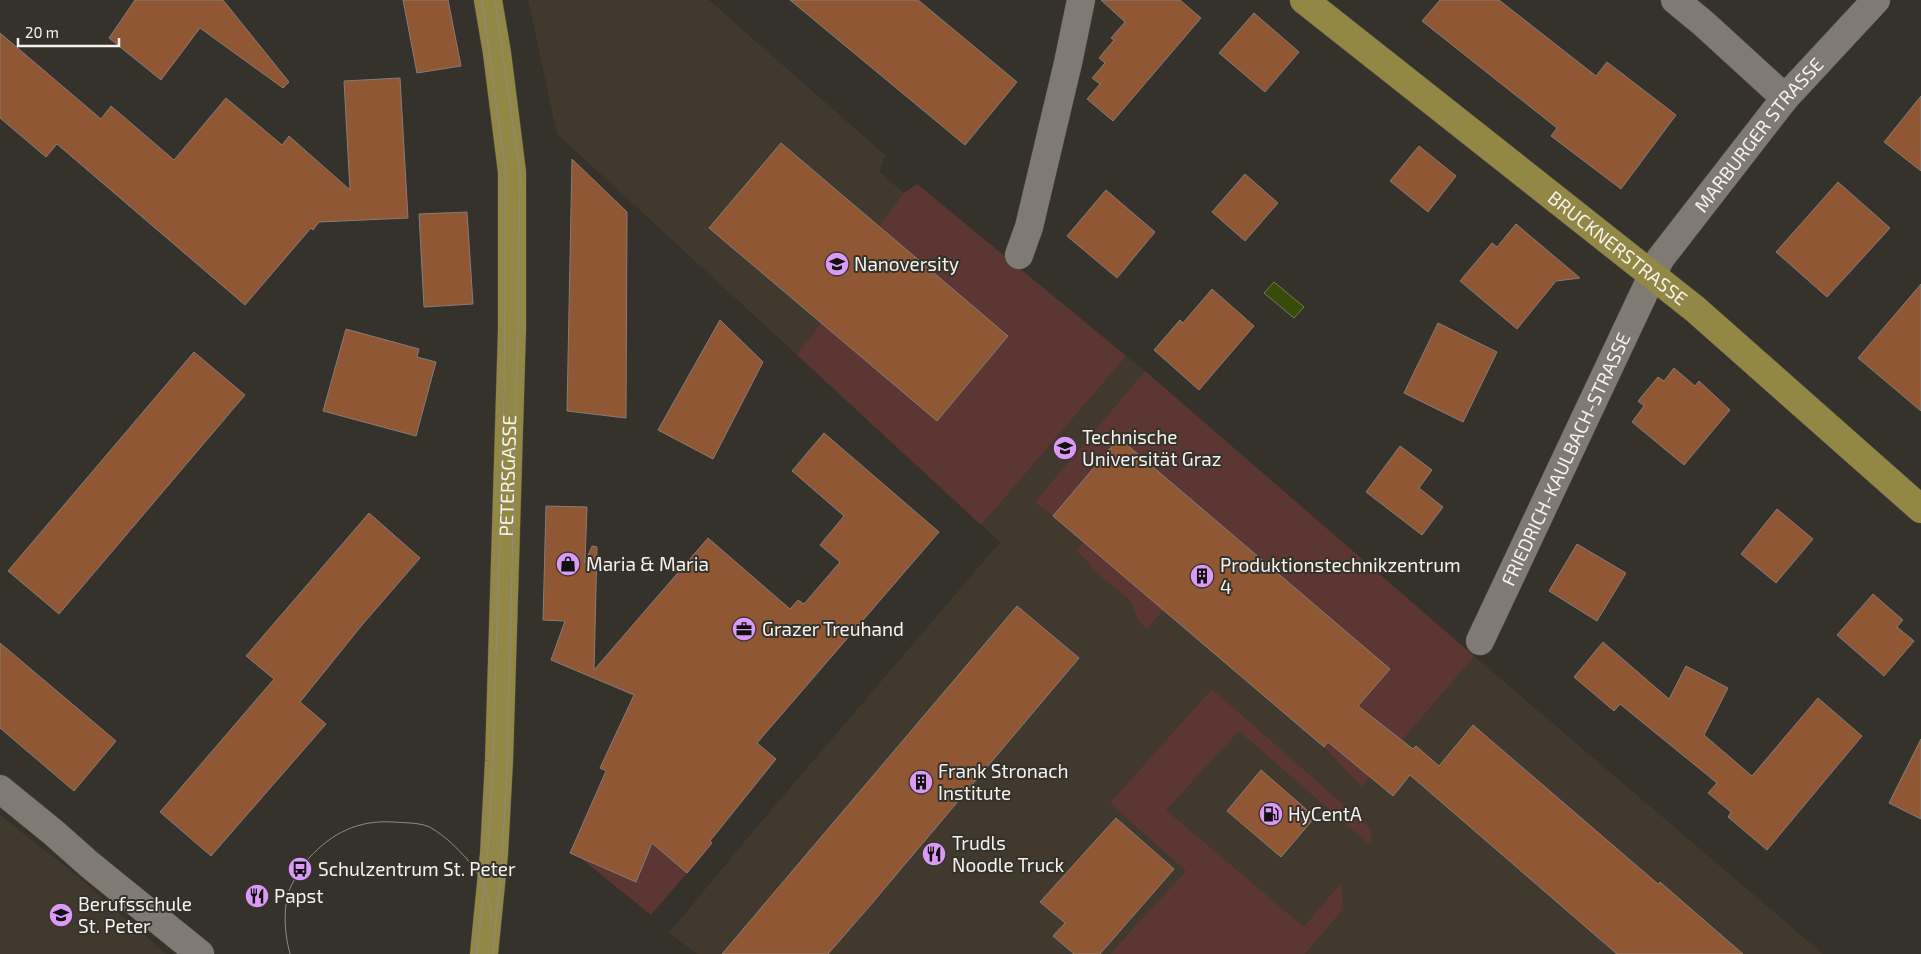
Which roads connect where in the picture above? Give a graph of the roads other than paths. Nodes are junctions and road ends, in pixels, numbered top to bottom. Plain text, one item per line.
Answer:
1 (488, 0) edge
2 (1081, 0) edge
3 (1304, 0) edge
4 (1675, 0) edge
5 (1876, 0) edge
6 (1785, 98) junction
7 (1019, 255) dead end
8 (1652, 276) junction
9 (1921, 509) edge
10 (1480, 641) dead end
11 (0, 789) edge
12 (200, 954) edge
13 (484, 954) edge

1 - 13 main road, PETERSGASSE
2 - 7 street
3 - 8 main road, BRUCKNERSTRASSE
4 - 6 street
5 - 6 street, MARBURGER STRASSE
6 - 8 street, MARBURGER STRASSE
8 - 9 main road, BRUCKNERSTRASSE
8 - 10 street, FRIEDRICH-KAULBACH-STRASSE
11 - 12 street

